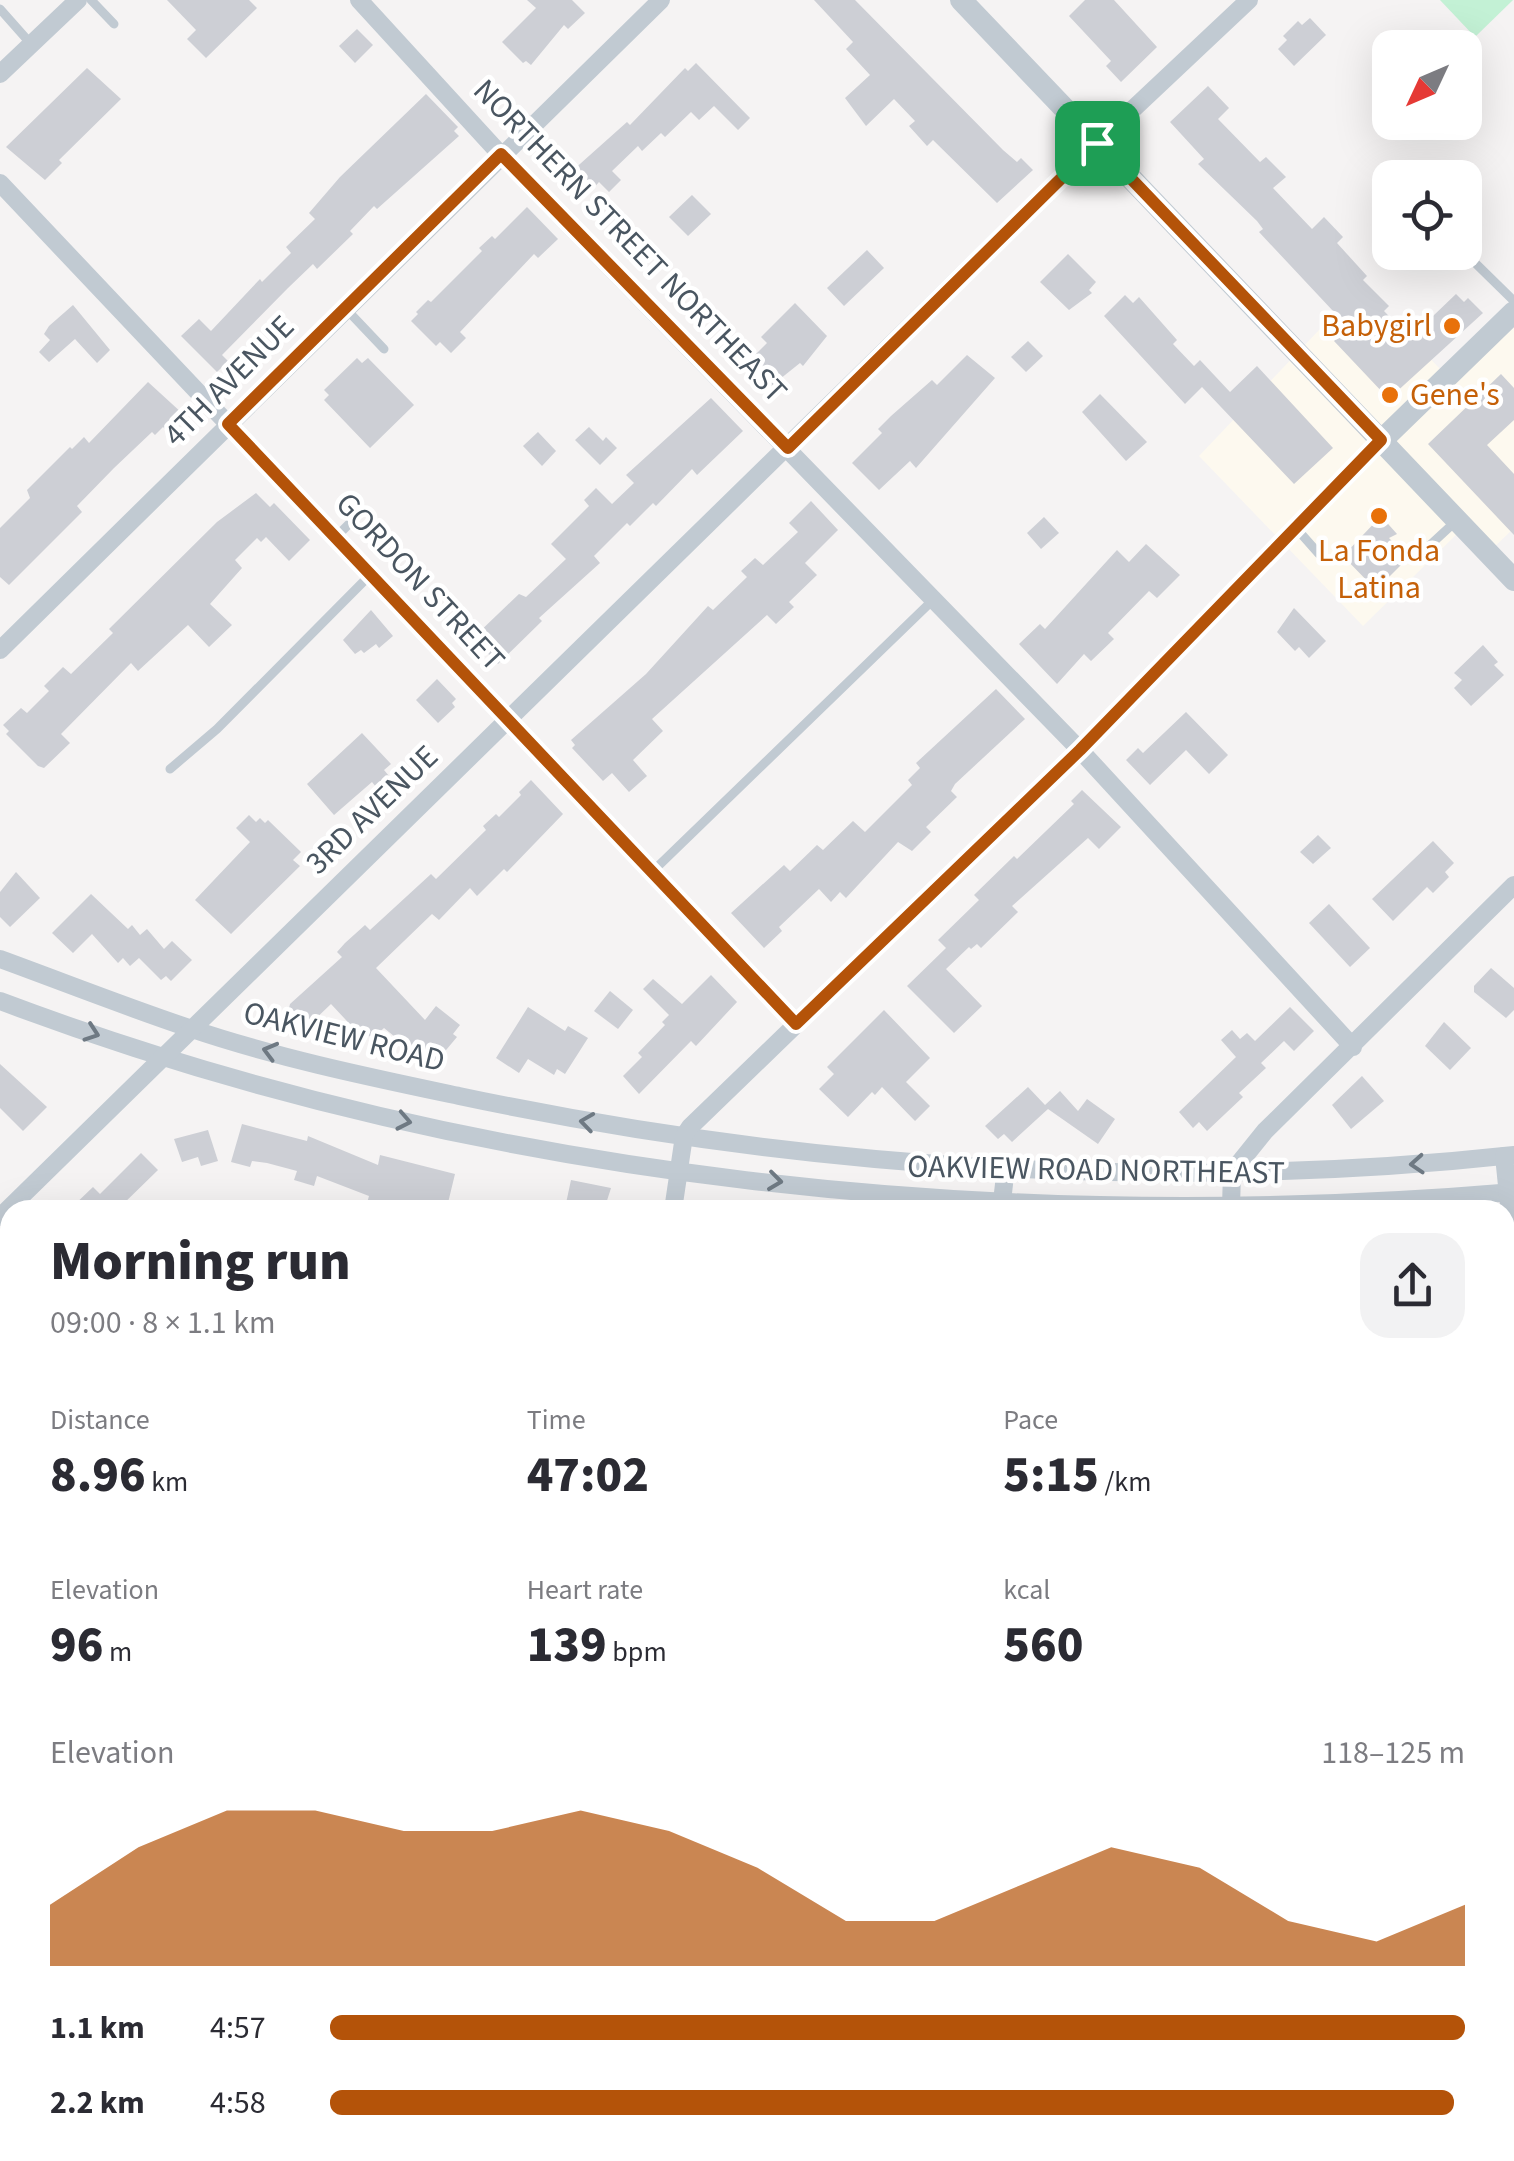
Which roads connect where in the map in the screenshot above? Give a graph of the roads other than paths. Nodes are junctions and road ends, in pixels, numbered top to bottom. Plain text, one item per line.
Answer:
1 (78, 0) edge
2 (91, 0) edge
3 (359, 0) edge
4 (661, 0) edge
5 (961, 0) edge
6 (1248, 0) edge
7 (0, 10) edge
8 (114, 24) dead end
9 (32, 44) junction
10 (0, 74) edge
11 (1097, 143) junction
12 (501, 154) junction
13 (0, 183) edge
14 (1482, 270) edge
15 (1514, 301) edge
16 (345, 308) junction
17 (1514, 312) edge
18 (384, 348) dead end
19 (228, 424) junction
20 (1381, 440) junction
21 (788, 448) junction
22 (358, 515) dead end
23 (1457, 520) junction
24 (1296, 528) junction
25 (336, 536) junction
26 (1429, 546) dead end
27 (1320, 554) dead end
28 (370, 574) junction
29 (1514, 580) edge
30 (934, 598) junction
31 (0, 650) edge
32 (509, 720) junction
33 (1080, 750) junction
34 (170, 768) dead end
35 (652, 872) junction
36 (1514, 885) edge
37 (0, 959) edge
38 (0, 1000) edge
39 (796, 1024) junction
40 (190, 1029) junction
41 (1353, 1046) junction
42 (162, 1057) junction
43 (684, 1136) junction
44 (1509, 1156) edge
45 (1006, 1168) junction
46 (678, 1170) junction
47 (1232, 1172) junction
48 (1511, 1193) edge
49 (17, 1200) edge
50 (674, 1200) edge
51 (933, 1200) edge
52 (1003, 1200) edge
53 (1231, 1200) edge
54 (1371, 1200) edge

1 - 9 street
2 - 8 lane
3 - 12 street, NORTHERN STREET NORTHEAST
4 - 12 street, 4TH AVENUE
5 - 11 street
6 - 11 street, 3RD AVENUE
7 - 9 lane
9 - 10 street
11 - 20 street
11 - 21 street, 3RD AVENUE
12 - 16 street, 4TH AVENUE
12 - 21 street, NORTHERN STREET NORTHEAST
13 - 19 street, GORDON STREET
14 - 15 lane
16 - 18 lane
16 - 19 street, 4TH AVENUE
17 - 20 street
19 - 25 street, GORDON STREET
19 - 31 street, 4TH AVENUE
20 - 23 street
20 - 24 street
21 - 30 street, NORTHERN STREET NORTHEAST
21 - 32 street, 3RD AVENUE
22 - 25 lane
23 - 26 lane
23 - 29 street
24 - 27 lane
24 - 33 street
25 - 28 street, GORDON STREET
28 - 32 street, GORDON STREET
28 - 34 lane
30 - 33 street, NORTHERN STREET NORTHEAST
30 - 35 lane
32 - 35 street, GORDON STREET
32 - 40 street, 3RD AVENUE
33 - 39 street
33 - 41 street, NORTHERN STREET NORTHEAST
35 - 39 street, GORDON STREET
36 - 41 street
37 - 40 street, OAKVIEW ROAD
38 -> 42 street, OAKVIEW ROAD
39 - 43 street
40 - 42 street, 3RD AVENUE
43 -> 40 street, OAKVIEW ROAD
41 - 47 street
42 -> 46 street, OAKVIEW ROAD
42 - 49 street, 3RD AVENUE
43 - 45 street, OAKVIEW ROAD NORTHEAST
43 - 46 street
44 -> 47 street, OAKVIEW ROAD NORTHEAST
44 - 48 street
45 - 47 street, OAKVIEW ROAD NORTHEAST
45 - 52 street
46 - 50 street
46 -> 51 street, OAKVIEW ROAD NORTHEAST
47 - 53 street
48 - 54 street, OAKVIEW ROAD NORTHEAST

